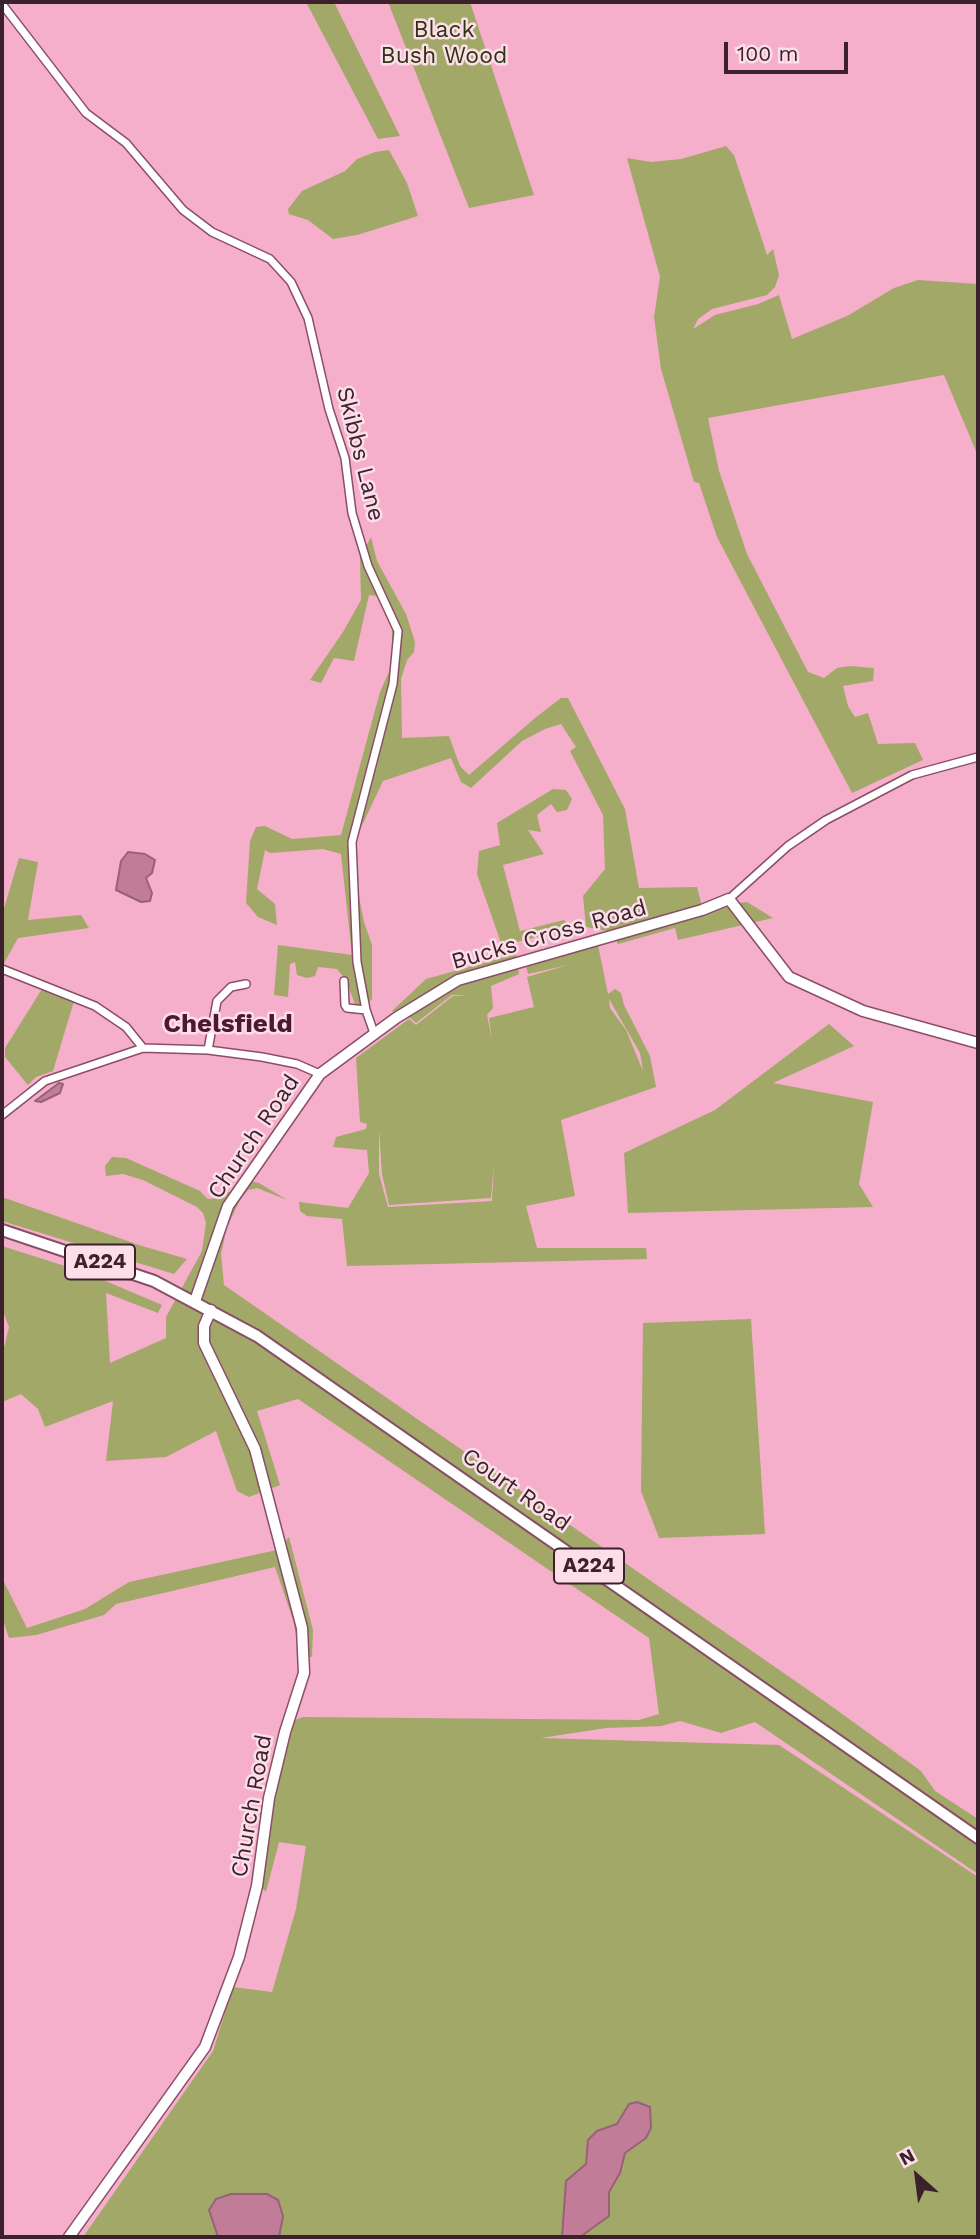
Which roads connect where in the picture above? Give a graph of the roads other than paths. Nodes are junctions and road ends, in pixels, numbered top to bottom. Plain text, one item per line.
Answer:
1 (2, 4) edge
2 (978, 757) edge
3 (729, 899) junction
4 (2, 969) edge
5 (344, 981) dead end
6 (246, 984) dead end
7 (366, 1010) junction
8 (374, 1033) junction
9 (978, 1043) edge
10 (143, 1048) junction
11 (208, 1049) junction
12 (320, 1074) junction
13 (2, 1115) edge
14 (2, 1230) edge
15 (195, 1301) junction
16 (211, 1310) junction
17 (978, 1838) edge
18 (69, 2237) edge

1 - 7 street, Skibbs Lane
2 - 3 street
3 - 8 street, Bucks Cross Road
3 - 9 street
4 - 10 street
5 - 7 street
6 - 11 street
7 - 8 street, Skibbs Lane
8 - 12 street, Bucks Cross Road
10 - 11 street
10 - 13 street
11 - 12 street
12 - 15 street, Church Road
14 - 15 main road, Court Road / A224
15 - 16 main road, Court Road / A224
16 - 17 main road, Court Road / A224
16 - 18 street, Church Road

